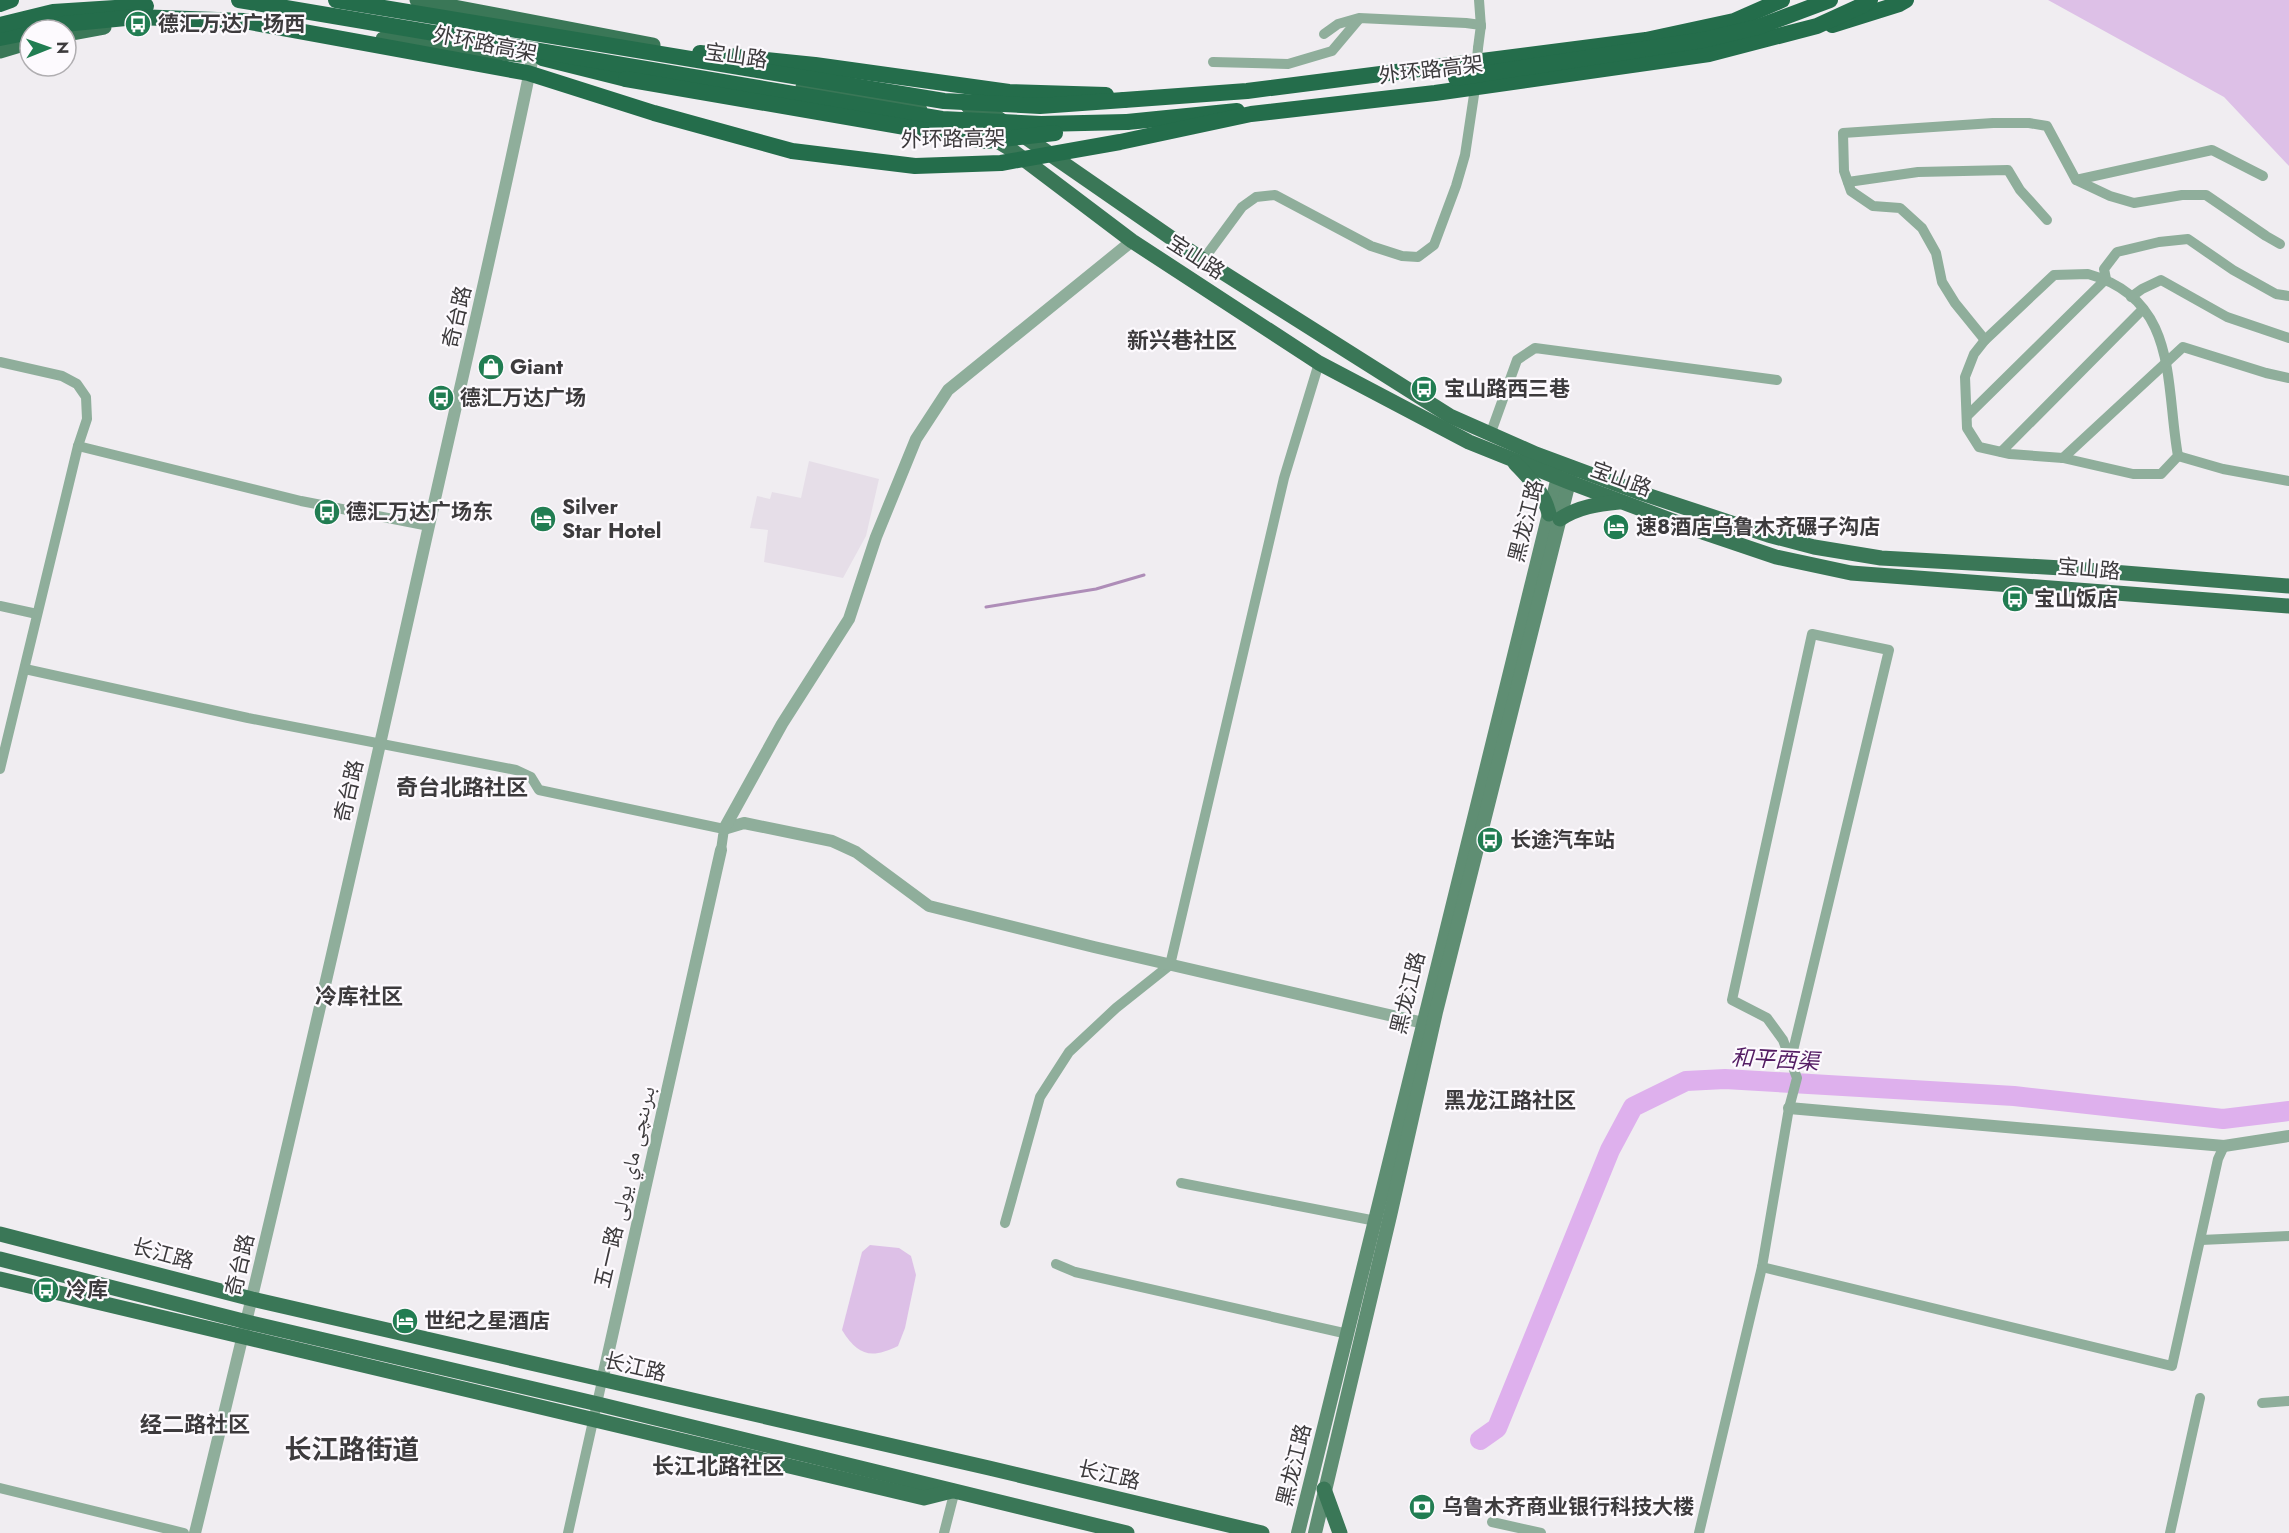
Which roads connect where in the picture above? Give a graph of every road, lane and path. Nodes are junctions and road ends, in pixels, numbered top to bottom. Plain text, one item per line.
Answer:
1 (11, 0) edge
2 (124, 0) edge
3 (239, 0) edge
4 (336, 0) edge
5 (417, 0) edge
6 (1479, 0) edge
7 (1782, 0) edge
8 (1830, 0) edge
9 (1870, 0) edge
10 (1906, 0) edge
11 (0, 4) edge
12 (1359, 18) junction
13 (78, 23) edge
14 (0, 26) edge
15 (1481, 27) junction
16 (78, 32) edge
17 (18, 34) edge
18 (1324, 34) dead end
19 (0, 38) edge
20 (18, 46) edge
21 (0, 51) edge
22 (691, 52) junction
23 (533, 56) junction
24 (1213, 62) dead end
25 (1149, 97) junction
26 (1127, 122) junction
27 (2263, 176) dead end
28 (2076, 180) junction
29 (1848, 182) junction
30 (2047, 220) dead end
31 (1132, 241) junction
32 (2280, 243) dead end
33 (1203, 260) junction
34 (2106, 279) junction
35 (2289, 296) edge
36 (2131, 297) junction
37 (2143, 309) junction
38 (2289, 338) edge
39 (1985, 340) junction
40 (2167, 359) junction
41 (0, 362) edge
42 (1319, 363) junction
43 (2289, 378) edge
44 (1777, 380) dead end
45 (1967, 416) junction
46 (1490, 435) junction
47 (78, 446) junction
48 (2001, 452) junction
49 (2178, 456) junction
50 (2063, 458) junction
51 (1513, 461) junction
52 (1565, 473) junction
53 (2289, 481) edge
54 (1624, 502) junction
55 (1554, 517) junction
56 (429, 526) junction
57 (2289, 586) edge
58 (0, 606) edge
59 (2289, 606) edge
60 (37, 614) junction
61 (25, 669) junction
62 (381, 744) junction
63 (0, 769) edge
64 (724, 829) junction
65 (721, 850) joint
66 (1170, 965) junction
67 (1428, 1024) junction
68 (1791, 1059) junction
69 (1790, 1107) junction
70 (2289, 1136) edge
71 (2224, 1146) junction
72 (1181, 1183) dead end
73 (1376, 1221) junction
74 (1005, 1223) dead end
75 (0, 1234) edge
76 (2289, 1236) edge
77 (2201, 1240) junction
78 (0, 1259) edge
79 (1056, 1264) dead end
80 (1762, 1267) junction
81 (0, 1279) edge
82 (252, 1299) junction
83 (245, 1330) junction
84 (1348, 1334) junction
85 (602, 1381) junction
86 (2200, 1398) dead end
87 (2289, 1401) edge
88 (2262, 1403) dead end
89 (598, 1404) junction
90 (594, 1420) junction
91 (0, 1488) edge
92 (1324, 1489) junction
93 (955, 1490) junction
94 (1492, 1522) dead end
95 (184, 1533) edge
96 (195, 1533) edge
97 (568, 1533) edge
98 (944, 1533) edge
99 (1127, 1533) edge
100 (1262, 1533) edge
101 (1298, 1533) edge
102 (1314, 1533) edge
103 (1340, 1533) edge
104 (1540, 1533) edge
105 (1699, 1533) edge
106 (2170, 1533) edge

1 - 11 highway
2 - 14 highway
3 - 26 highway, bridge
4 - 25 highway, bridge
5 - 22 main road, 宝山路
6 - 15 street
7 - 25 highway
8 - 14 highway, 外环路高架, bridge
9 - 13 highway, 外环路高架, bridge
10 - 26 highway
12 - 15 street
12 - 18 street
12 - 24 street
15 - 33 street, bridge
16 - 23 main road, 宝山路
17 - 19 highway
20 - 21 main road
22 - 25 highway
22 - 33 main road, 宝山路
23 - 26 highway, bridge
23 - 31 main road, 宝山路
23 - 56 street, 奇台路
27 - 28 street
28 - 29 street
28 - 32 street
29 - 30 street
29 - 39 street
31 - 42 main road, 宝山路
31 - 64 street
33 - 46 main road, 宝山路
34 - 35 street
34 - 36 street
34 - 39 street
34 - 45 street
36 - 37 street
36 - 38 street
37 - 40 street
37 - 48 street
39 - 45 street
40 - 43 street
40 - 49 street
40 - 50 street
41 - 47 street
42 - 51 main road, 宝山路
42 - 66 street
44 - 46 street
45 - 48 street
46 - 52 main road, 宝山路
47 - 56 street
47 - 60 street
48 - 50 street
49 - 50 street
49 - 53 street
51 - 52 main road, 宝山路
51 - 55 main road
52 - 54 main road, 宝山路
52 - 55 main road, 黑龙江路
52 - 57 main road, 宝山路
54 - 55 main road
54 - 59 main road, 宝山路
55 - 67 main road, 黑龙江路
56 - 62 street, 奇台路
58 - 60 street
60 - 61 street
61 - 62 street
61 - 63 street
62 - 64 street
62 - 82 street, 奇台路
64 - 65 street
64 - 66 street
65 - 85 street, 五一路 بىرىنچى ماي يولى
66 - 67 street
66 - 74 street
67 - 73 main road, 黑龙江路
67 - 92 main road, 黑龙江路
68 - 68 street
68 - 69 street
69 - 71 street
69 - 80 street
70 - 71 street
71 - 77 street
72 - 73 street
73 - 84 main road, 黑龙江路
75 - 82 main road, 长江路
76 - 77 street
77 - 80 street
78 - 83 main road, 长江路
79 - 84 street
80 - 105 street
81 - 83 main road
82 - 83 street, 奇台路
82 - 85 main road, 长江路
83 - 89 main road, 长江路
83 - 90 main road
83 - 96 street, 奇台路
84 - 101 main road, 黑龙江路
85 - 89 street, 五一路 بىرىنچى ماي يولى
85 - 100 main road, 长江路
86 - 106 street
87 - 88 street
89 - 90 street, 五一路 بىرىنچى ماي يولى
89 - 93 main road, 长江路
90 - 93 main road
90 - 97 street, 五一路 بىرىنچى ماي يولى
91 - 95 street
92 - 102 main road, 黑龙江路
92 - 103 main road
93 - 98 street
93 - 99 main road, 长江路
94 - 104 street

